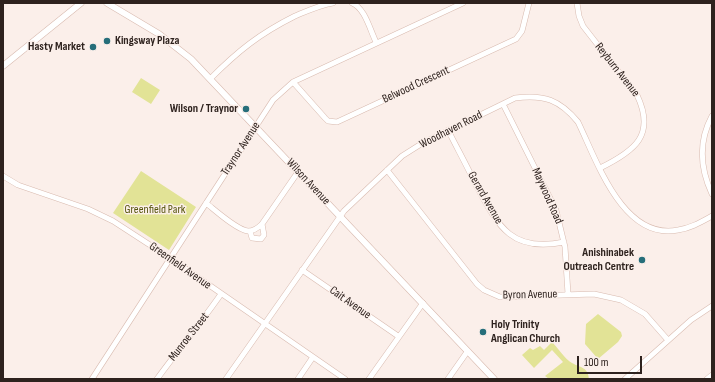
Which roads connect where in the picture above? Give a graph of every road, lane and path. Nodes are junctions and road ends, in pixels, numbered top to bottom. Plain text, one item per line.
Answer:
1 (81, 3) edge
2 (107, 3) edge
3 (333, 3) edge
4 (352, 3) edge
5 (463, 3) edge
6 (529, 3) edge
7 (576, 3) edge
8 (376, 42) junction
9 (3, 66) edge
10 (210, 79) junction
11 (293, 82) junction
12 (503, 104) junction
13 (712, 116) edge
14 (256, 126) junction
15 (448, 130) junction
16 (600, 168) junction
17 (387, 170) junction
18 (298, 172) junction
19 (3, 176) edge
20 (712, 194) edge
21 (206, 203) junction
22 (340, 216) junction
23 (712, 216) edge
24 (262, 224) junction
25 (250, 231) junction
26 (564, 242) junction
27 (170, 258) junction
28 (302, 270) junction
29 (221, 294) junction
30 (568, 294) junction
31 (423, 303) junction
32 (712, 306) edge
33 (264, 324) junction
34 (398, 336) junction
35 (667, 339) junction
36 (468, 352) junction
37 (313, 357) junction
38 (712, 375) edge
39 (92, 379) edge
40 (157, 379) edge
41 (226, 379) edge
42 (298, 379) edge
43 (345, 379) edge
44 (369, 379) edge
45 (448, 379) edge
46 (494, 379) edge
47 (625, 379) edge
48 (707, 379) edge

1 - 9 street
2 - 10 street, Wilson Avenue
3 - 10 street
4 - 8 street
5 - 8 street, Traynor Avenue
6 - 11 street, Belwood Crescent
7 - 16 street, Reyburn Avenue
8 - 11 street, Traynor Avenue
10 - 14 street, Wilson Avenue
11 - 14 street, Traynor Avenue
12 - 15 street, Woodhaven Road
12 - 16 street, Woodhaven Road
12 - 26 street, Maywood Road
13 - 20 street
14 - 18 street, Wilson Avenue
14 - 21 street, Traynor Avenue
15 - 17 street, Woodhaven Road
15 - 26 street, Gerard Avenue
16 - 23 street, Woodhaven Road
17 - 22 street, Woodhaven Road
17 - 30 street, Byron Avenue
18 - 22 street, Wilson Avenue
18 - 24 street
19 - 27 street, Greenfield Avenue
21 - 25 street
21 - 27 street, Traynor Avenue
22 - 28 street, Woodhaven Road
22 - 31 street, Wilson Avenue
24 - 25 street
24 - 25 street
26 - 30 street, Maywood Road
27 - 29 street, Greenfield Avenue
27 - 39 street, Traynor Avenue
28 - 33 street, Woodhaven Road
28 - 34 street, Cait Avenue
29 - 33 street, Greenfield Avenue
29 - 40 street, Munroe Street
30 - 35 street, Byron Avenue
31 - 34 street
31 - 36 street, Wilson Avenue
32 - 35 street
33 - 37 street, Greenfield Avenue
33 - 41 street, Woodhaven Road
34 - 44 street
35 - 47 street
36 - 45 street
36 - 46 street, Wilson Avenue
37 - 42 street
37 - 43 street, Greenfield Avenue
38 - 48 street

